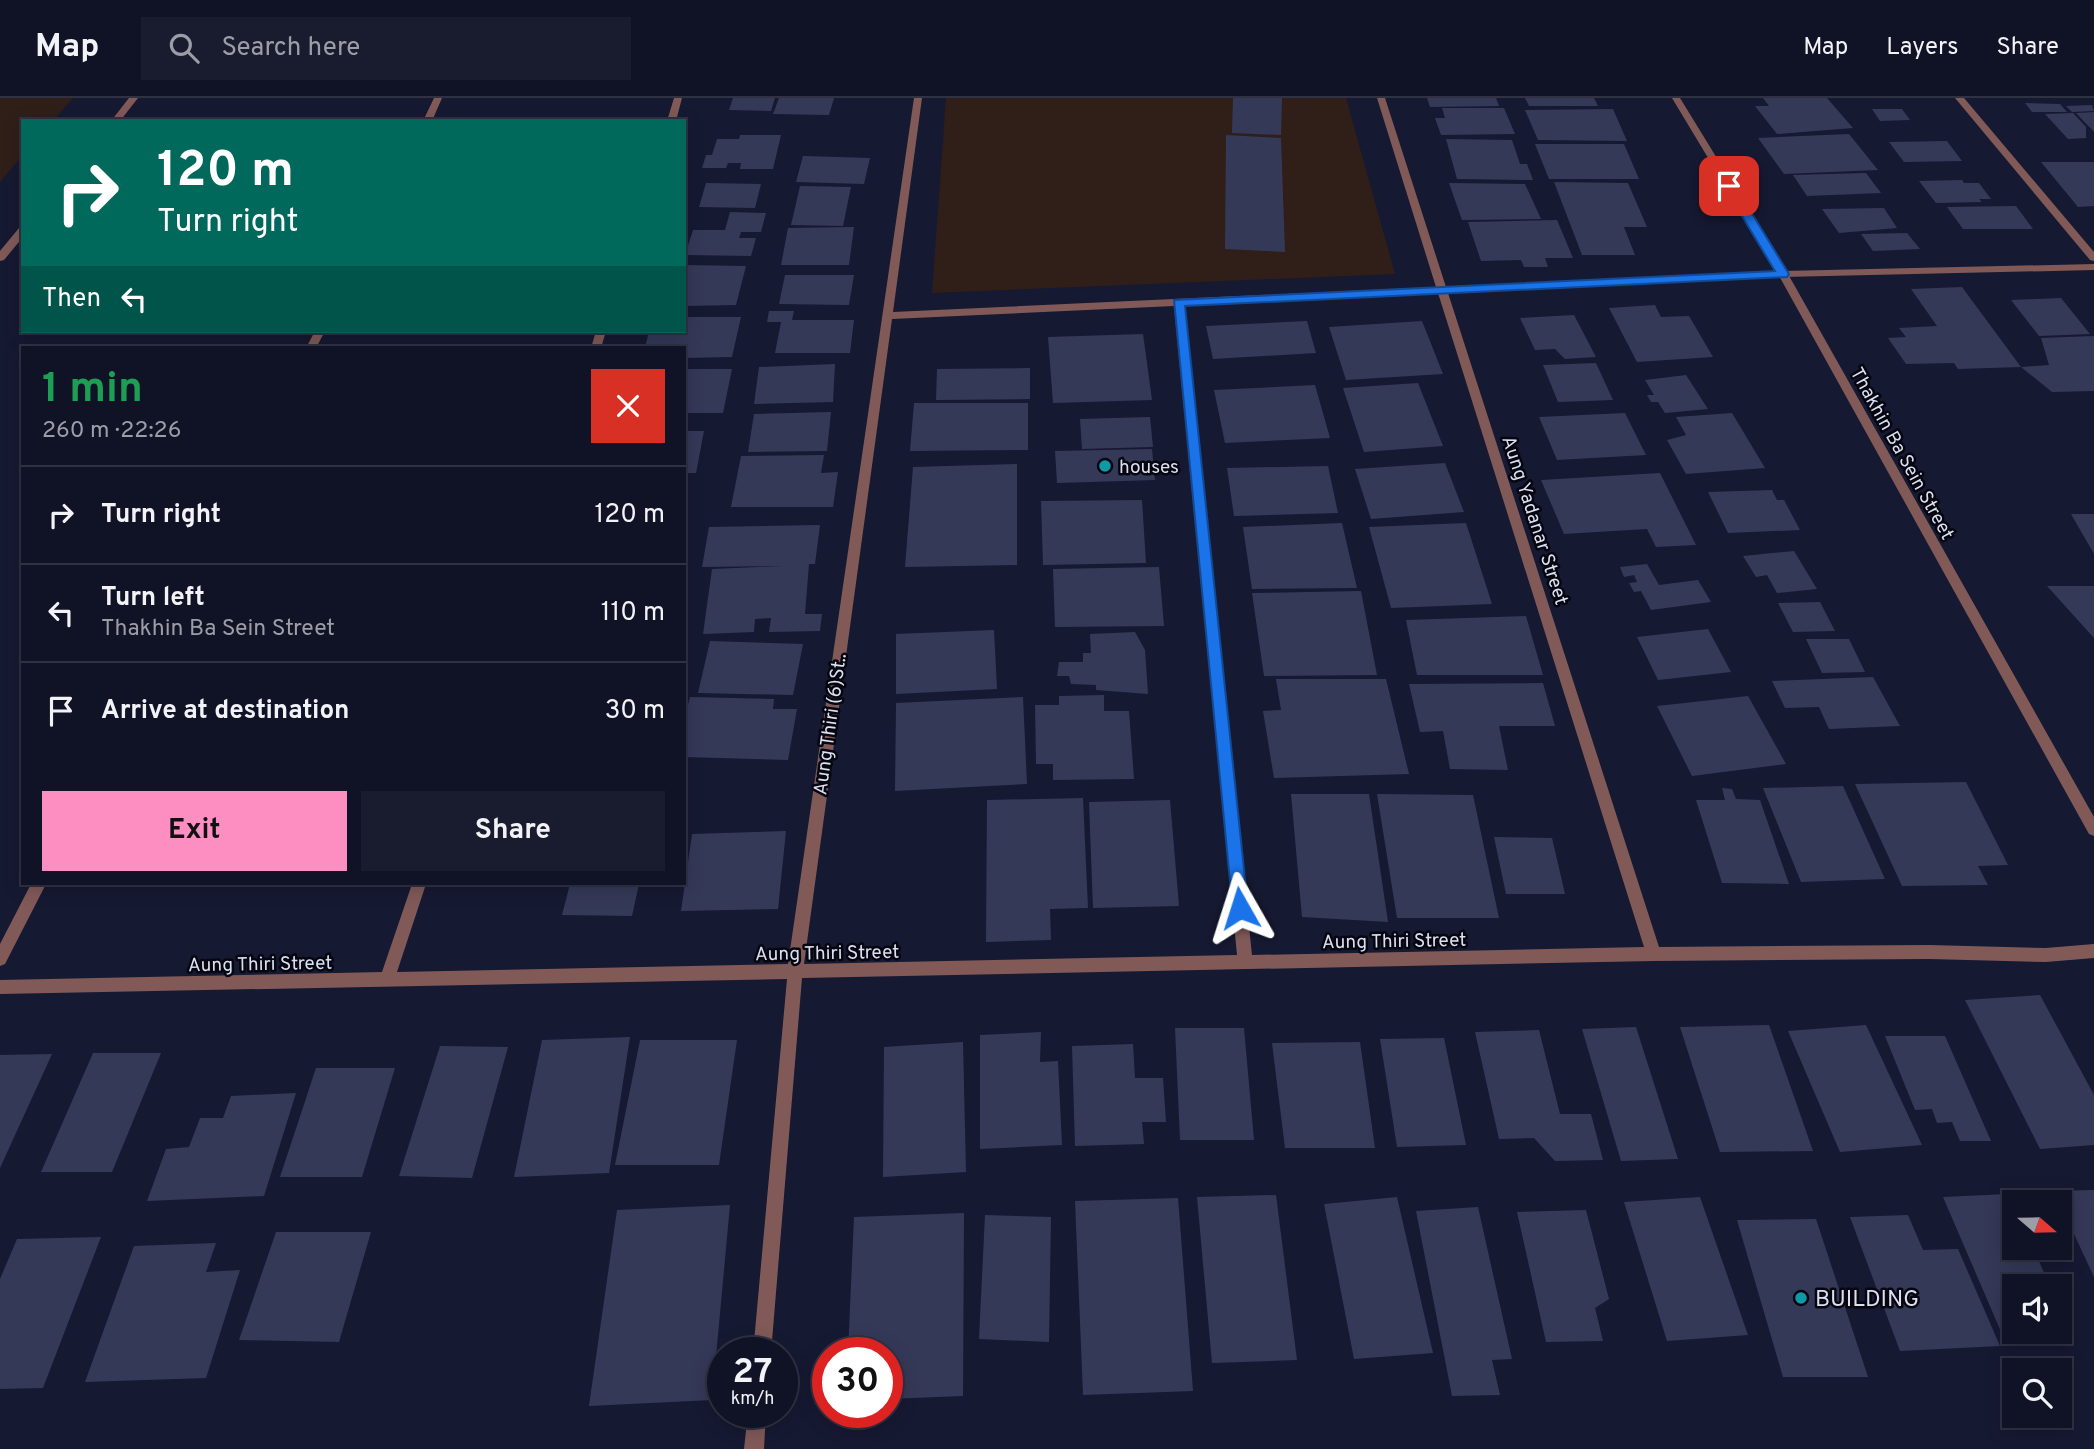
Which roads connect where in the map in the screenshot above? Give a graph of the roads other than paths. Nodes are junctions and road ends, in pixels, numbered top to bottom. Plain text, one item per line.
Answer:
1 (134, 98) edge
2 (438, 98) edge
3 (678, 98) edge
4 (918, 98) edge
5 (1381, 98) edge
6 (1675, 98) edge
7 (1959, 98) edge
8 (117, 119) edge
9 (428, 119) edge
10 (672, 119) edge
11 (21, 232) edge
12 (0, 257) edge
13 (2094, 258) edge
14 (2094, 267) edge
15 (1783, 274) junction
16 (1443, 291) junction
17 (1179, 303) junction
18 (887, 316) junction
19 (2094, 830) edge
20 (38, 885) edge
21 (419, 885) edge
22 (2094, 951) edge
23 (1654, 954) junction
24 (0, 960) edge
25 (1245, 963) junction
26 (794, 972) junction
27 (387, 980) junction
28 (0, 988) edge
29 (763, 1337) edge
30 (756, 1428) edge
31 (754, 1449) edge

1 - 8 street
2 - 9 street
3 - 10 street
4 - 18 street, Aung Thiri (6)St..
5 - 16 street, Aung Yadanar Street
6 - 15 street, Thakhin Ba Sein Street
7 - 13 street
11 - 12 street
14 - 15 street
15 - 16 street
15 - 19 street, Thakhin Ba Sein Street
16 - 17 street
16 - 23 street, Aung Yadanar Street
17 - 18 street
17 - 25 street
18 - 26 street, Aung Thiri (6)St..
20 - 24 street
21 - 27 street
22 - 23 street, Aung Thiri Street
23 - 25 street, Aung Thiri Street
25 - 26 street, Aung Thiri Street
26 - 27 street, Aung Thiri Street
26 - 29 street, Aung Thiri (6)St..
27 - 28 street, Aung Thiri Street
30 - 31 street

